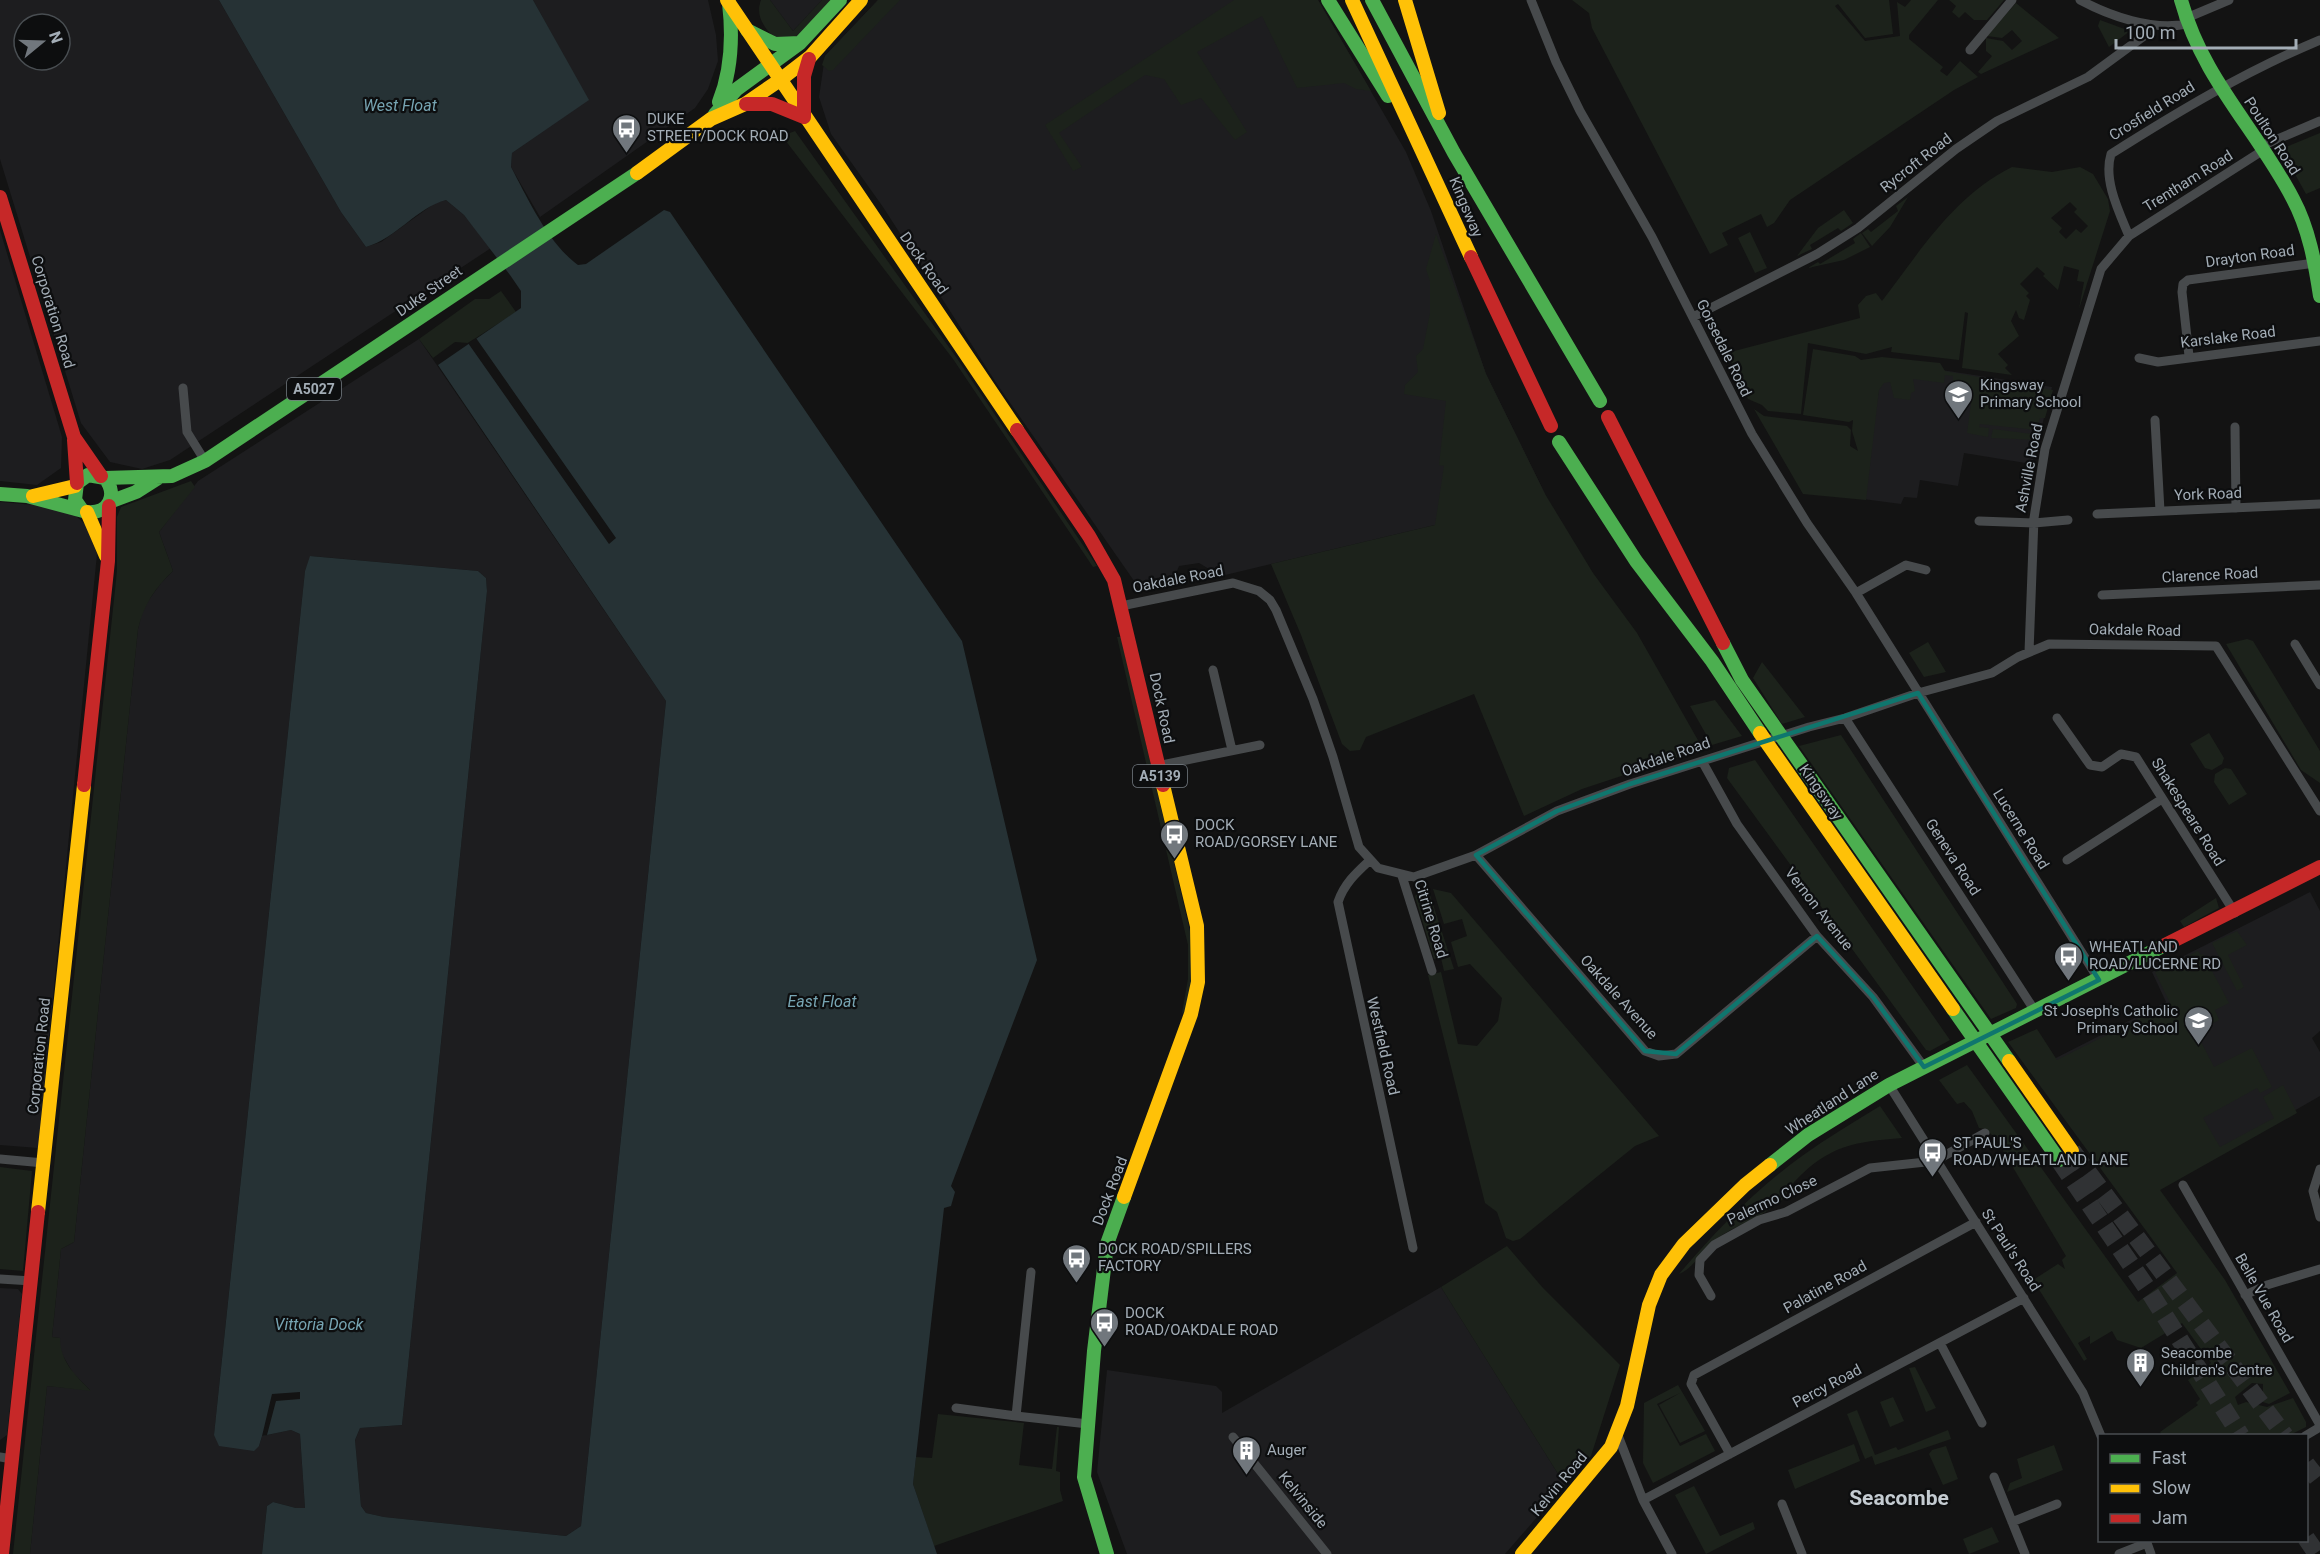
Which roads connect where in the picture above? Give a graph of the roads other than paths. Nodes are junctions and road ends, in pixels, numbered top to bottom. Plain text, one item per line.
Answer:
1 (840, 0) edge
2 (861, 0) edge
3 (1328, 0) edge
4 (1352, 0) edge
5 (1372, 0) edge
6 (1405, 0) edge
7 (1543, 0) edge
8 (2012, 0) edge
9 (2080, 0) edge
10 (2181, 0) edge
11 (2229, 0) edge
12 (729, 1) edge
13 (1533, 4) edge
14 (2185, 21) junction
15 (2148, 24) junction
16 (745, 28) junction
17 (2320, 40) edge
18 (800, 43) junction
19 (1970, 50) dead end
20 (811, 56) junction
21 (771, 67) junction
22 (780, 81) junction
23 (2220, 88) junction
24 (744, 104) junction
25 (804, 117) junction
26 (711, 118) junction
27 (2320, 121) edge
28 (1452, 148) junction
29 (2261, 149) junction
30 (1428, 161) junction
31 (0, 197) edge
32 (2129, 236) junction
33 (2315, 263) junction
34 (2320, 296) edge
35 (1693, 317) junction
36 (2320, 340) edge
37 (2189, 356) junction
38 (2139, 358) dead end
39 (183, 387) dead end
40 (1600, 401) dead end
41 (1608, 417) dead end
42 (2156, 420) dead end
43 (1551, 426) dead end
44 (2235, 427) dead end
45 (74, 437) junction
46 (1559, 442) dead end
47 (205, 461) junction
48 (103, 477) junction
49 (158, 478) junction
50 (76, 485) junction
51 (0, 494) edge
52 (27, 496) junction
53 (110, 503) junction
54 (2320, 504) edge
55 (2236, 508) junction
56 (85, 511) junction
57 (2160, 511) junction
58 (2097, 514) dead end
59 (2068, 520) dead end
60 (1979, 521) dead end
61 (2034, 523) junction
62 (108, 561) junction
63 (1926, 570) dead end
64 (2320, 585) edge
65 (1856, 593) junction
66 (2102, 595) dead end
67 (1121, 606) junction
68 (2295, 644) dead end
69 (2029, 652) junction
70 (1213, 670) dead end
71 (2320, 685) edge
72 (1918, 693) junction
73 (1845, 718) junction
74 (2057, 718) dead end
75 (1260, 745) dead end
76 (1232, 750) junction
77 (1702, 761) junction
78 (1157, 766) junction
79 (2162, 800) junction
80 (2320, 811) edge
81 (1476, 855) junction
82 (2067, 860) dead end
83 (1369, 861) junction
84 (2320, 867) edge
85 (1402, 876) junction
86 (2235, 913) junction
87 (1817, 936) junction
88 (1432, 971) dead end
89 (2099, 980) junction
90 (2032, 1013) junction
91 (1924, 1067) junction
92 (1889, 1085) junction
93 (1985, 1133) dead end
94 (2072, 1151) tunnel mouth
95 (0, 1159) edge
96 (2059, 1160) tunnel mouth
97 (1935, 1161) junction
98 (44, 1163) junction
99 (2320, 1168) edge
100 (2183, 1185) dead end
101 (2320, 1217) edge
102 (1976, 1222) junction
103 (1413, 1248) dead end
104 (2320, 1269) edge
105 (1031, 1272) dead end
106 (0, 1279) edge
107 (32, 1281) junction
108 (2245, 1295) junction
109 (1711, 1296) dead end
110 (2024, 1298) junction
111 (1940, 1343) junction
112 (956, 1408) dead end
113 (1016, 1416) junction
114 (1982, 1423) dead end
115 (1088, 1424) junction
116 (2320, 1426) edge
117 (1617, 1432) junction
118 (2101, 1434) edge
119 (2307, 1434) edge
120 (1233, 1437) dead end
121 (1730, 1454) junction
122 (6, 1458) edge
123 (1994, 1478) dead end
124 (1643, 1500) junction
125 (1782, 1504) dead end
126 (2057, 1504) dead end
127 (2012, 1522) junction
128 (2, 1524) edge
129 (2146, 1542) edge
130 (2, 1554) edge
131 (1107, 1554) edge
132 (1327, 1554) edge
133 (1522, 1554) edge
134 (1672, 1554) edge
135 (1802, 1554) edge
136 (2025, 1554) edge
137 (2119, 1554) edge
138 (2151, 1554) edge

1 - 18 main road, A5027
2 - 20 main road, A5027
3 - 30 main road
4 - 30 main road, Kingsway
5 - 28 main road, Kingsway
6 - 28 main road
7 - 13 street
8 - 19 street
9 - 15 street
10 - 14 main road, Poulton Road
11 - 14 street
12 - 16 main road, Dock Road / A5139
12 - 26 main road
13 - 35 street, Gorsedale Road
14 - 15 street
14 - 23 main road, Poulton Road
15 - 35 street, Rycroft Road
16 - 18 main road
16 - 21 main road, Dock Road / A5139
17 - 23 street
18 - 21 main road, A5027
20 - 22 main road, A5027
20 - 25 main road
21 - 22 main road, Dock Road / A5139
21 - 26 main road, Duke Street / A5027
22 - 24 main road, Duke Street / A5027
22 - 25 main road, Dock Road / A5139
23 - 29 main road, Poulton Road
23 - 32 street, Crosfield Road
24 - 25 main road
24 - 26 main road, Duke Street / A5027
25 - 67 main road, Dock Road / A5139
26 - 47 main road, Duke Street / A5027
27 - 29 street, Trentham Road
28 - 40 main road, Kingsway
29 - 32 street, Trentham Road
29 - 33 main road, Poulton Road
30 - 43 main road, Kingsway
31 - 45 main road, Corporation Road
32 - 61 street, Ashville Road
33 - 34 main road, Poulton Road
33 - 37 street, Drayton Road
35 - 65 street, Gorsedale Road
36 - 37 street, Karslake Road
37 - 38 street, Karslake Road
39 - 47 street
41 - 94 main road, Kingsway
42 - 57 street
44 - 55 street
45 - 48 main road, Corporation Road
45 - 50 main road, Corporation Road
46 - 96 main road, Kingsway
47 - 49 main road, Duke Street / A5027
48 - 49 main road, Duke Street / A5027
48 - 50 main road
48 - 53 main road
49 - 53 main road, Duke Street / A5027
50 - 52 main road
50 - 56 main road
51 - 52 main road
52 - 56 main road
53 - 56 main road
53 - 62 main road, Corporation Road
54 - 55 street, York Road
55 - 57 street, York Road
56 - 62 main road, Corporation Road
57 - 58 street, York Road
59 - 61 street
60 - 61 street
61 - 69 street, Ashville Road
62 - 98 main road, Corporation Road
63 - 65 street
64 - 66 street, Clarence Road
65 - 72 street, Gorsedale Road
67 - 78 main road, Dock Road / A5139
67 - 83 street, Oakdale Road
68 - 71 street
69 - 72 street, Oakdale Road
69 - 80 street, Oakdale Road
70 - 76 street
72 - 73 street, Oakdale Road
72 - 89 street, Lucerne Road
73 - 77 street, Oakdale Road
73 - 90 street, Geneva Road
74 - 79 street, Shakespeare Road
75 - 76 street
76 - 78 street
77 - 81 street, Oakdale Road
77 - 87 street, Vernon Avenue
78 - 115 main road, Dock Road / A5139
79 - 82 street
79 - 86 street, Shakespeare Road
81 - 85 street, Oakdale Road
81 - 87 street, Oakdale Avenue
83 - 85 street
83 - 103 street, Westfield Road
84 - 86 main road, Wheatland Lane
85 - 88 street, Citrine Road
86 - 89 main road, Wheatland Lane
87 - 91 street, Vernon Avenue
89 - 90 main road, Wheatland Lane
90 - 91 main road, Wheatland Lane
91 - 92 main road, Wheatland Lane
92 - 97 street, St Paul's Road
92 - 117 main road, Wheatland Lane
93 - 97 street
95 - 98 street
97 - 102 street, St Paul's Road
97 - 109 street, Palermo Close
98 - 107 main road, Corporation Road
99 - 101 street
100 - 108 street, Belle Vue Road
102 - 110 street, St Paul's Road
102 - 121 street, Palatine Road
104 - 108 street
105 - 113 street
106 - 107 street
107 - 122 main road, Corporation Road
108 - 116 street, Belle Vue Road
110 - 111 street, Percy Road
110 - 118 street, St Paul's Road
111 - 114 street
111 - 121 street, Percy Road
112 - 113 street
113 - 115 street
115 - 131 main road, Dock Road / A5139
116 - 119 street
117 - 124 street
117 - 133 main road, Kelvin Road
120 - 132 street, Kelvinside
121 - 124 street, Percy Road
122 - 128 main road, Corporation Road
123 - 127 street
124 - 134 street
125 - 135 street
126 - 127 street
127 - 136 street
128 - 130 main road, Corporation Road
129 - 137 street
129 - 138 street

